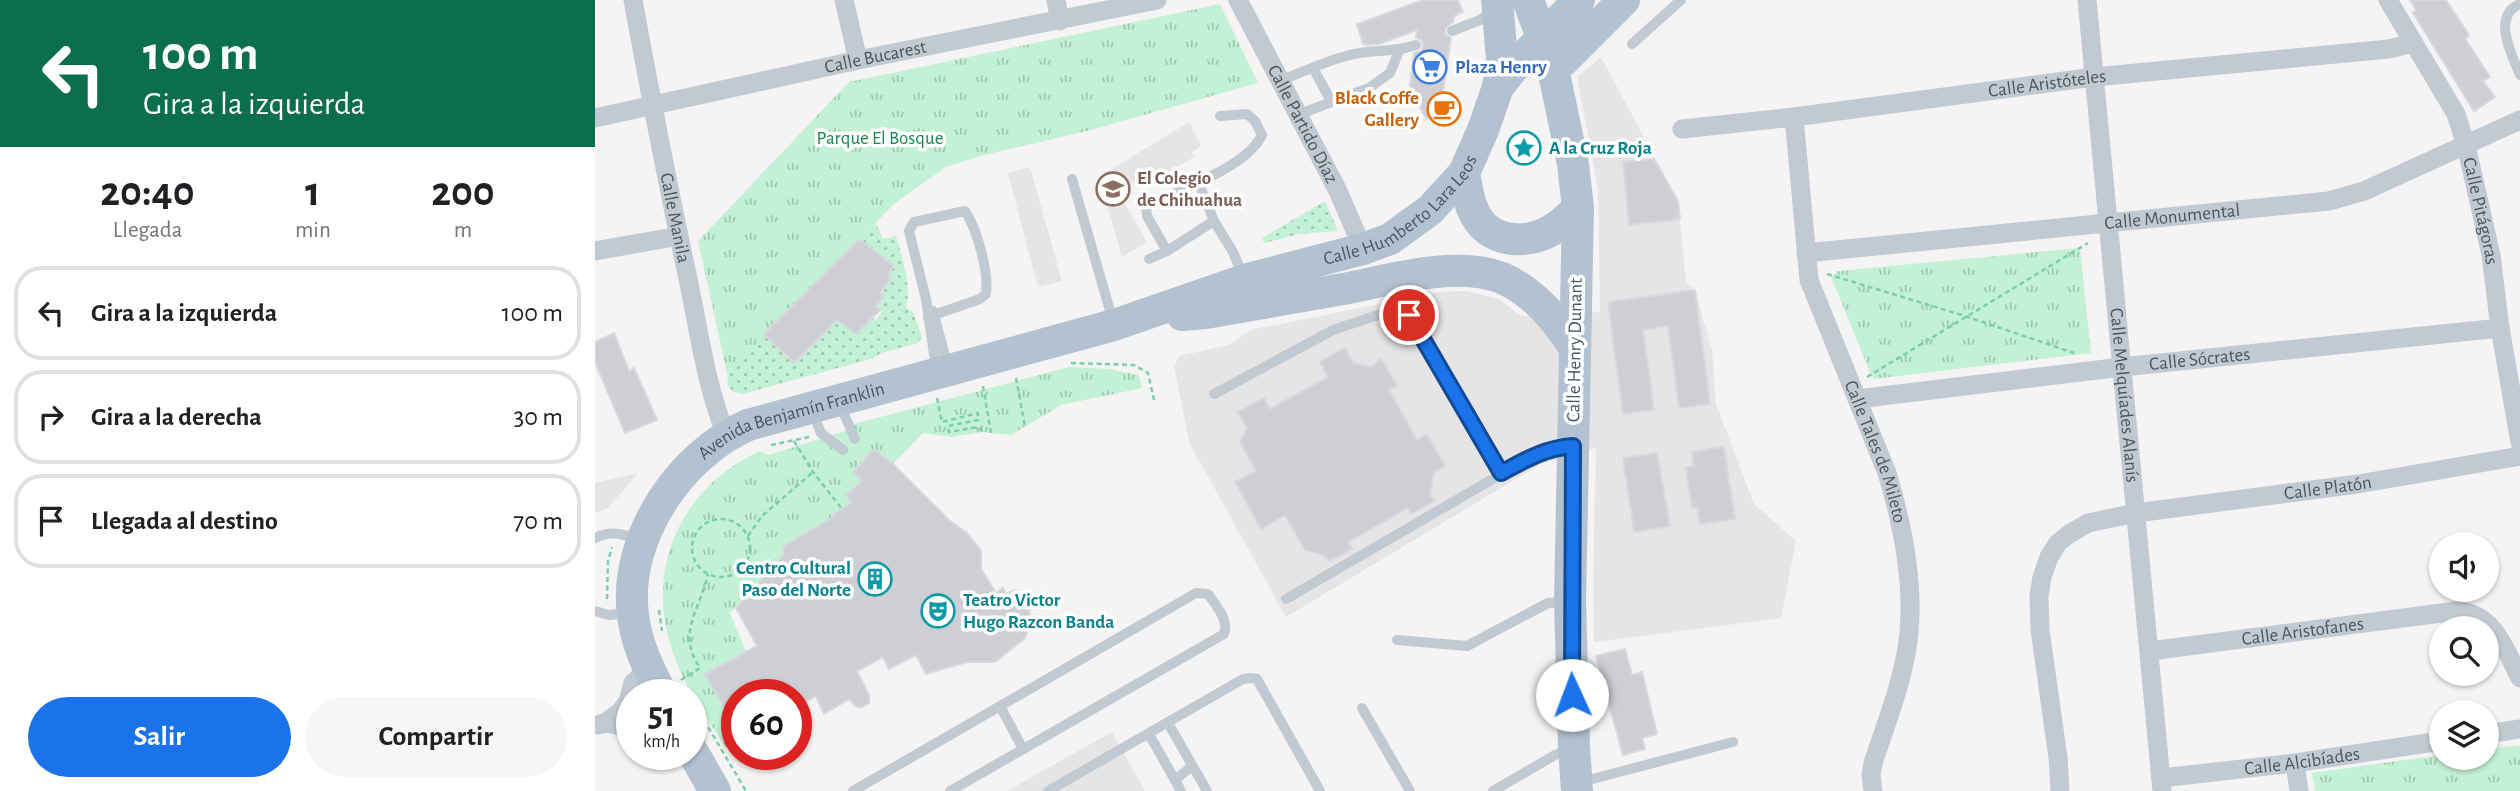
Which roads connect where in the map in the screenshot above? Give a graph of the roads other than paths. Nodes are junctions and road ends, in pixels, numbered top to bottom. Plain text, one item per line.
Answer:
1 (633, 0) edge
2 (844, 0) edge
3 (1056, 0) edge
4 (1157, 0) edge
5 (1238, 0) edge
6 (1579, 0) edge
7 (1624, 0) edge
8 (1681, 0) edge
9 (2087, 0) edge
10 (2388, 0) edge
11 (1508, 2) edge
12 (2520, 4) edge
13 (1061, 21) junction
14 (1452, 31) dead end
15 (2413, 43) junction
16 (1632, 44) dead end
17 (1416, 45) dead end
18 (1399, 51) junction
19 (1547, 51) junction
20 (857, 60) junction
21 (1313, 68) junction
22 (2520, 75) edge
23 (2094, 77) junction
24 (1279, 81) junction
25 (1498, 88) junction
26 (1331, 101) junction
27 (652, 106) junction
28 (1297, 115) junction
29 (1220, 116) dead end
30 (1794, 117) junction
31 (595, 118) edge
32 (2520, 120) edge
33 (1682, 129) dead end
34 (2466, 145) junction
35 (1464, 173) junction
36 (1072, 179) dead end
37 (1198, 181) junction
38 (1578, 208) junction
39 (1214, 221) junction
40 (2108, 223) junction
41 (679, 236) junction
42 (1363, 249) junction
43 (595, 251) edge
44 (1167, 251) junction
45 (1149, 259) dead end
46 (1807, 261) junction
47 (1244, 279) junction
48 (932, 315) junction
49 (1126, 321) junction
50 (2500, 327) junction
51 (1574, 347) junction
52 (2122, 367) junction
53 (941, 380) junction
54 (1214, 394) dead end
55 (1857, 399) junction
56 (823, 414) junction
57 (726, 435) junction
58 (855, 439) dead end
59 (2520, 442) edge
60 (1573, 446) junction
61 (843, 450) dead end
62 (2520, 456) edge
63 (1501, 473) junction
64 (2136, 513) junction
65 (595, 538) edge
66 (642, 541) junction
67 (1286, 599) dead end
68 (1570, 601) junction
69 (645, 608) junction
70 (595, 611) edge
71 (1397, 640) dead end
72 (2150, 651) junction
73 (2520, 678) edge
74 (669, 679) edge
75 (1001, 708) junction
76 (1362, 708) dead end
77 (616, 714) edge
78 (1168, 723) junction
79 (600, 724) edge
80 (2520, 729) edge
81 (2499, 732) edge
82 (1149, 734) junction
83 (1733, 742) dead end
84 (2429, 743) edge
85 (1574, 747) junction
86 (1023, 749) junction
87 (2295, 763) junction
88 (1192, 766) junction
89 (703, 770) edge
90 (1175, 780) junction
91 (2162, 784) edge
92 (1577, 786) edge
93 (715, 791) edge
94 (853, 791) edge
95 (950, 791) edge
96 (1048, 791) edge
97 (1181, 791) edge
98 (1206, 791) edge
99 (1320, 791) edge
100 (1410, 791) edge
101 (1493, 791) edge
102 (1873, 791) edge
103 (2060, 791) edge
104 (2299, 791) edge

1 - 27 street, Calle Manila
2 - 20 street
3 - 13 street
4 - 13 street, Calle Bucarest
5 - 24 street, Calle Partido Díaz
6 - 19 main road, Calle Humberto Lara Leos
7 - 19 main road, Calle Humberto Lara Leos
8 - 16 lane
9 - 23 street, Calle Melquíades Alanís
10 - 15 street, Calle Pitágoras
11 - 14 lane
11 - 19 main road, Calle Henry Dunant
11 - 25 main road
12 - 22 lane
13 - 20 street, Calle Bucarest
15 - 23 street, Calle Aristóteles
15 - 34 street, Calle Pitágoras
17 - 18 lane
18 - 21 lane
18 - 26 lane
19 - 25 main road, Calle Humberto Lara Leos
19 - 38 main road, Calle Henry Dunant
20 - 27 street, Calle Bucarest
21 - 24 lane
21 - 26 lane
23 - 30 street, Calle Aristóteles
23 - 40 street, Calle Melquíades Alanís
24 - 28 street, Calle Partido Díaz
25 - 35 main road, Calle Humberto Lara Leos
26 - 28 lane
27 - 31 street, Calle Bucarest
27 - 41 street, Calle Manila
28 - 42 street, Calle Partido Díaz
29 - 37 lane
30 - 33 street, Calle Aristóteles
30 - 46 street, Calle Tales de Mileto
32 - 34 street, Calle Monumental
34 - 40 street, Calle Monumental
34 - 50 street, Calle Pitágoras
35 - 38 main road
35 - 42 main road, Calle Humberto Lara Leos
36 - 49 lane
37 - 39 lane
37 - 44 lane
38 - 51 main road, Calle Henry Dunant
39 - 44 lane
39 - 47 lane
40 - 46 street, Calle Monumental
40 - 52 street, Calle Melquíades Alanís
41 - 43 street
41 - 57 street, Calle Manila
42 - 47 main road, Calle Humberto Lara Leos
44 - 45 lane
46 - 55 street, Calle Tales de Mileto
47 - 49 main road, Calle Humberto Lara Leos
48 - 48 lane
48 - 53 lane
49 - 51 main road
49 - 53 main road, Avenida Benjamín Franklin
50 - 52 street, Calle Sócrates
50 - 59 street, Calle Pitágoras
51 - 60 main road, Calle Henry Dunant
52 - 55 street, Calle Sócrates
52 - 64 street, Calle Melquíades Alanís
53 - 56 main road, Avenida Benjamín Franklin
54 - 63 lane
55 - 102 street, Calle Tales de Mileto
56 - 57 main road, Avenida Benjamín Franklin
56 - 58 lane
56 - 61 lane
57 - 66 main road, Avenida Benjamín Franklin
60 - 63 lane
60 - 68 main road, Calle Henry Dunant
62 - 64 street, Calle Platón
63 - 67 lane
64 - 72 street, Calle Melquíades Alanís
64 - 103 street
65 - 66 lane
66 - 69 main road, Avenida Benjamín Franklin
68 - 71 lane
68 - 85 main road, Calle Henry Dunant
69 - 70 lane
69 - 74 main road, Avenida Benjamín Franklin
72 - 73 street, Calle Aristofanes
72 - 91 street, Calle Melquíades Alanís
75 - 86 lane
75 - 86 lane
75 - 94 lane
76 - 100 lane
77 - 79 street
78 - 82 lane
78 - 88 lane
78 - 99 lane
80 - 81 street
82 - 90 lane
82 - 96 lane
83 - 92 lane
84 - 87 street, Calle Alcibíades
85 - 92 main road, Calle Henry Dunant
85 - 101 lane
86 - 95 lane
87 - 91 street, Calle Alcibíades
87 - 104 street
88 - 90 lane
88 - 98 lane
89 - 93 main road
90 - 97 lane

